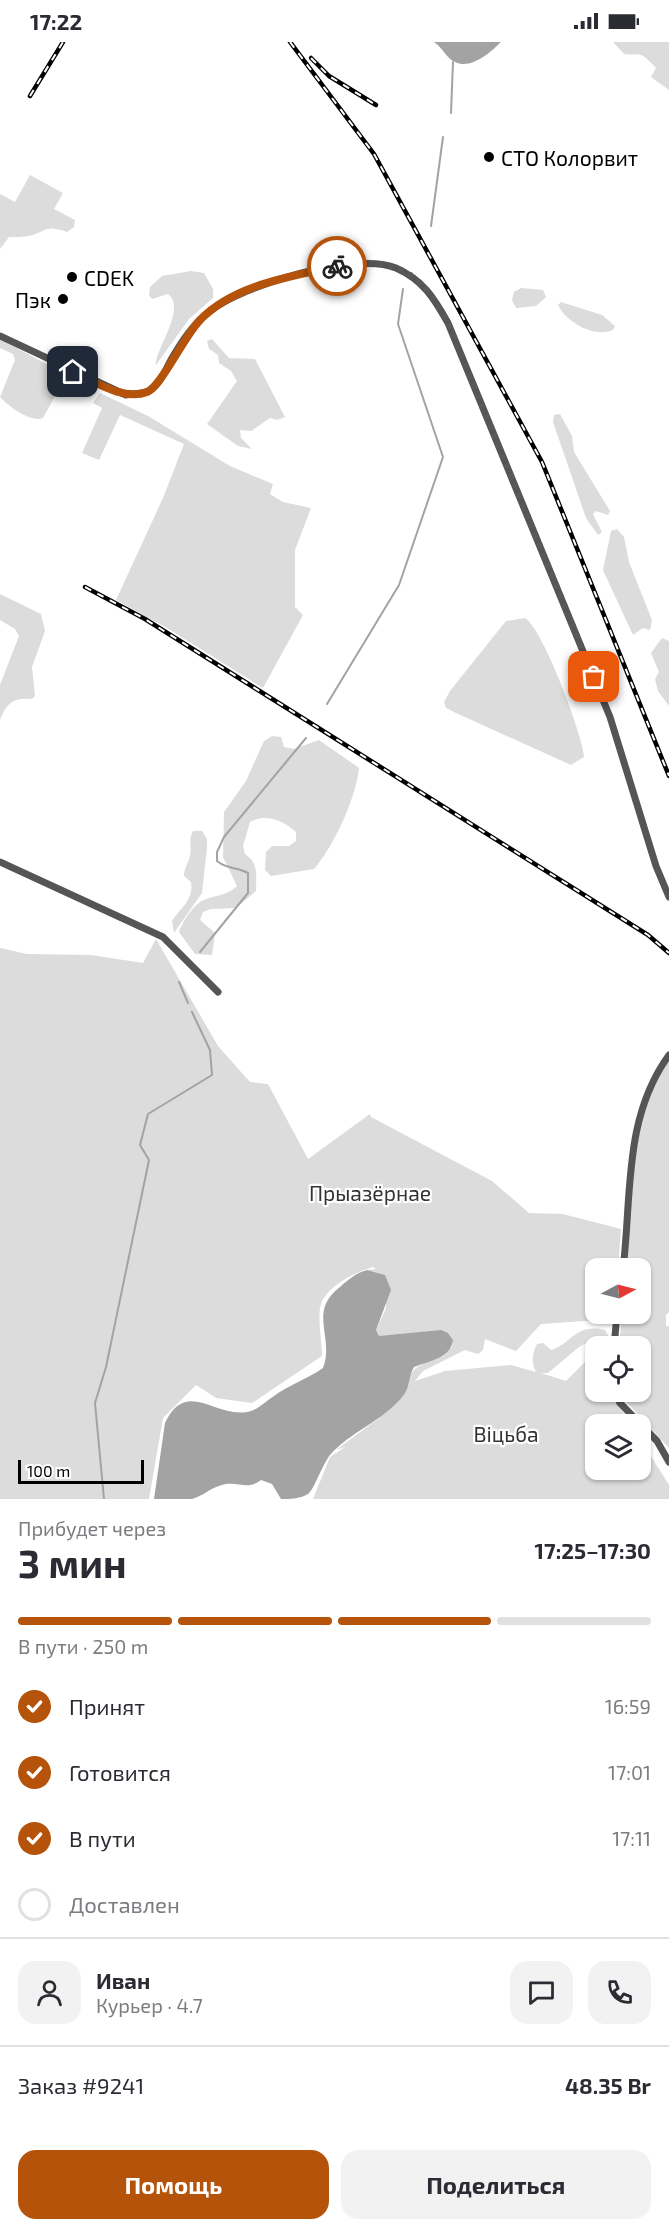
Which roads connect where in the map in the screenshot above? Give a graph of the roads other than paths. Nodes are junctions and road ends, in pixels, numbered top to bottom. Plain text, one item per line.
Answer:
1 (0, 336) edge
2 (0, 862) edge
3 (669, 897) edge
4 (218, 992) dead end
5 (669, 1055) edge
6 (624, 1258) edge
7 (621, 1402) edge
8 (669, 1462) edge

1 - 3 street
2 - 4 street
5 - 6 street
7 - 8 street

